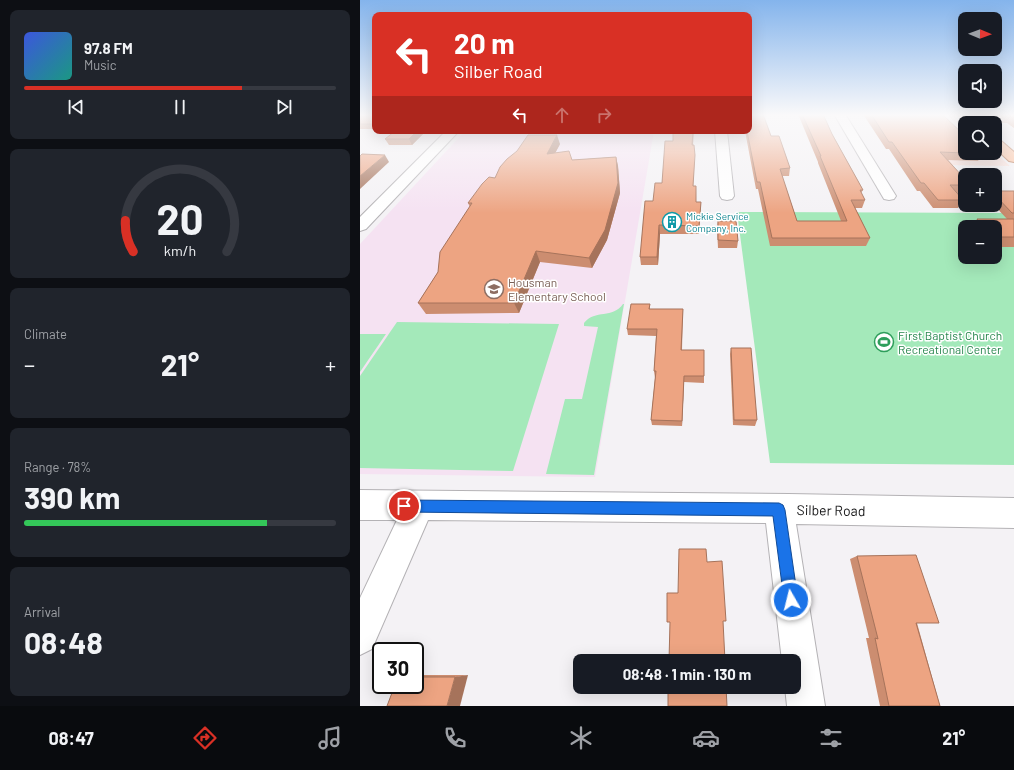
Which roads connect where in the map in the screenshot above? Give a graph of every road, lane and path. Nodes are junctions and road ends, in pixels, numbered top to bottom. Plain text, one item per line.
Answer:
1 (437, 147) edge
2 (722, 147) edge
3 (859, 147) edge
4 (1002, 148) edge
5 (1014, 158) edge
6 (727, 196) dead end
7 (889, 196) dead end
8 (360, 226) edge
9 (360, 505) edge
10 (419, 506) junction
11 (779, 510) junction
12 (1014, 513) edge
13 (360, 637) edge
14 (806, 706) edge

1 - 8 street
2 - 6 street
3 - 7 street
4 - 5 main road
9 - 10 street, Silber Road
10 - 11 street, Silber Road
10 - 13 street
11 - 12 street, Silber Road
11 - 14 street

